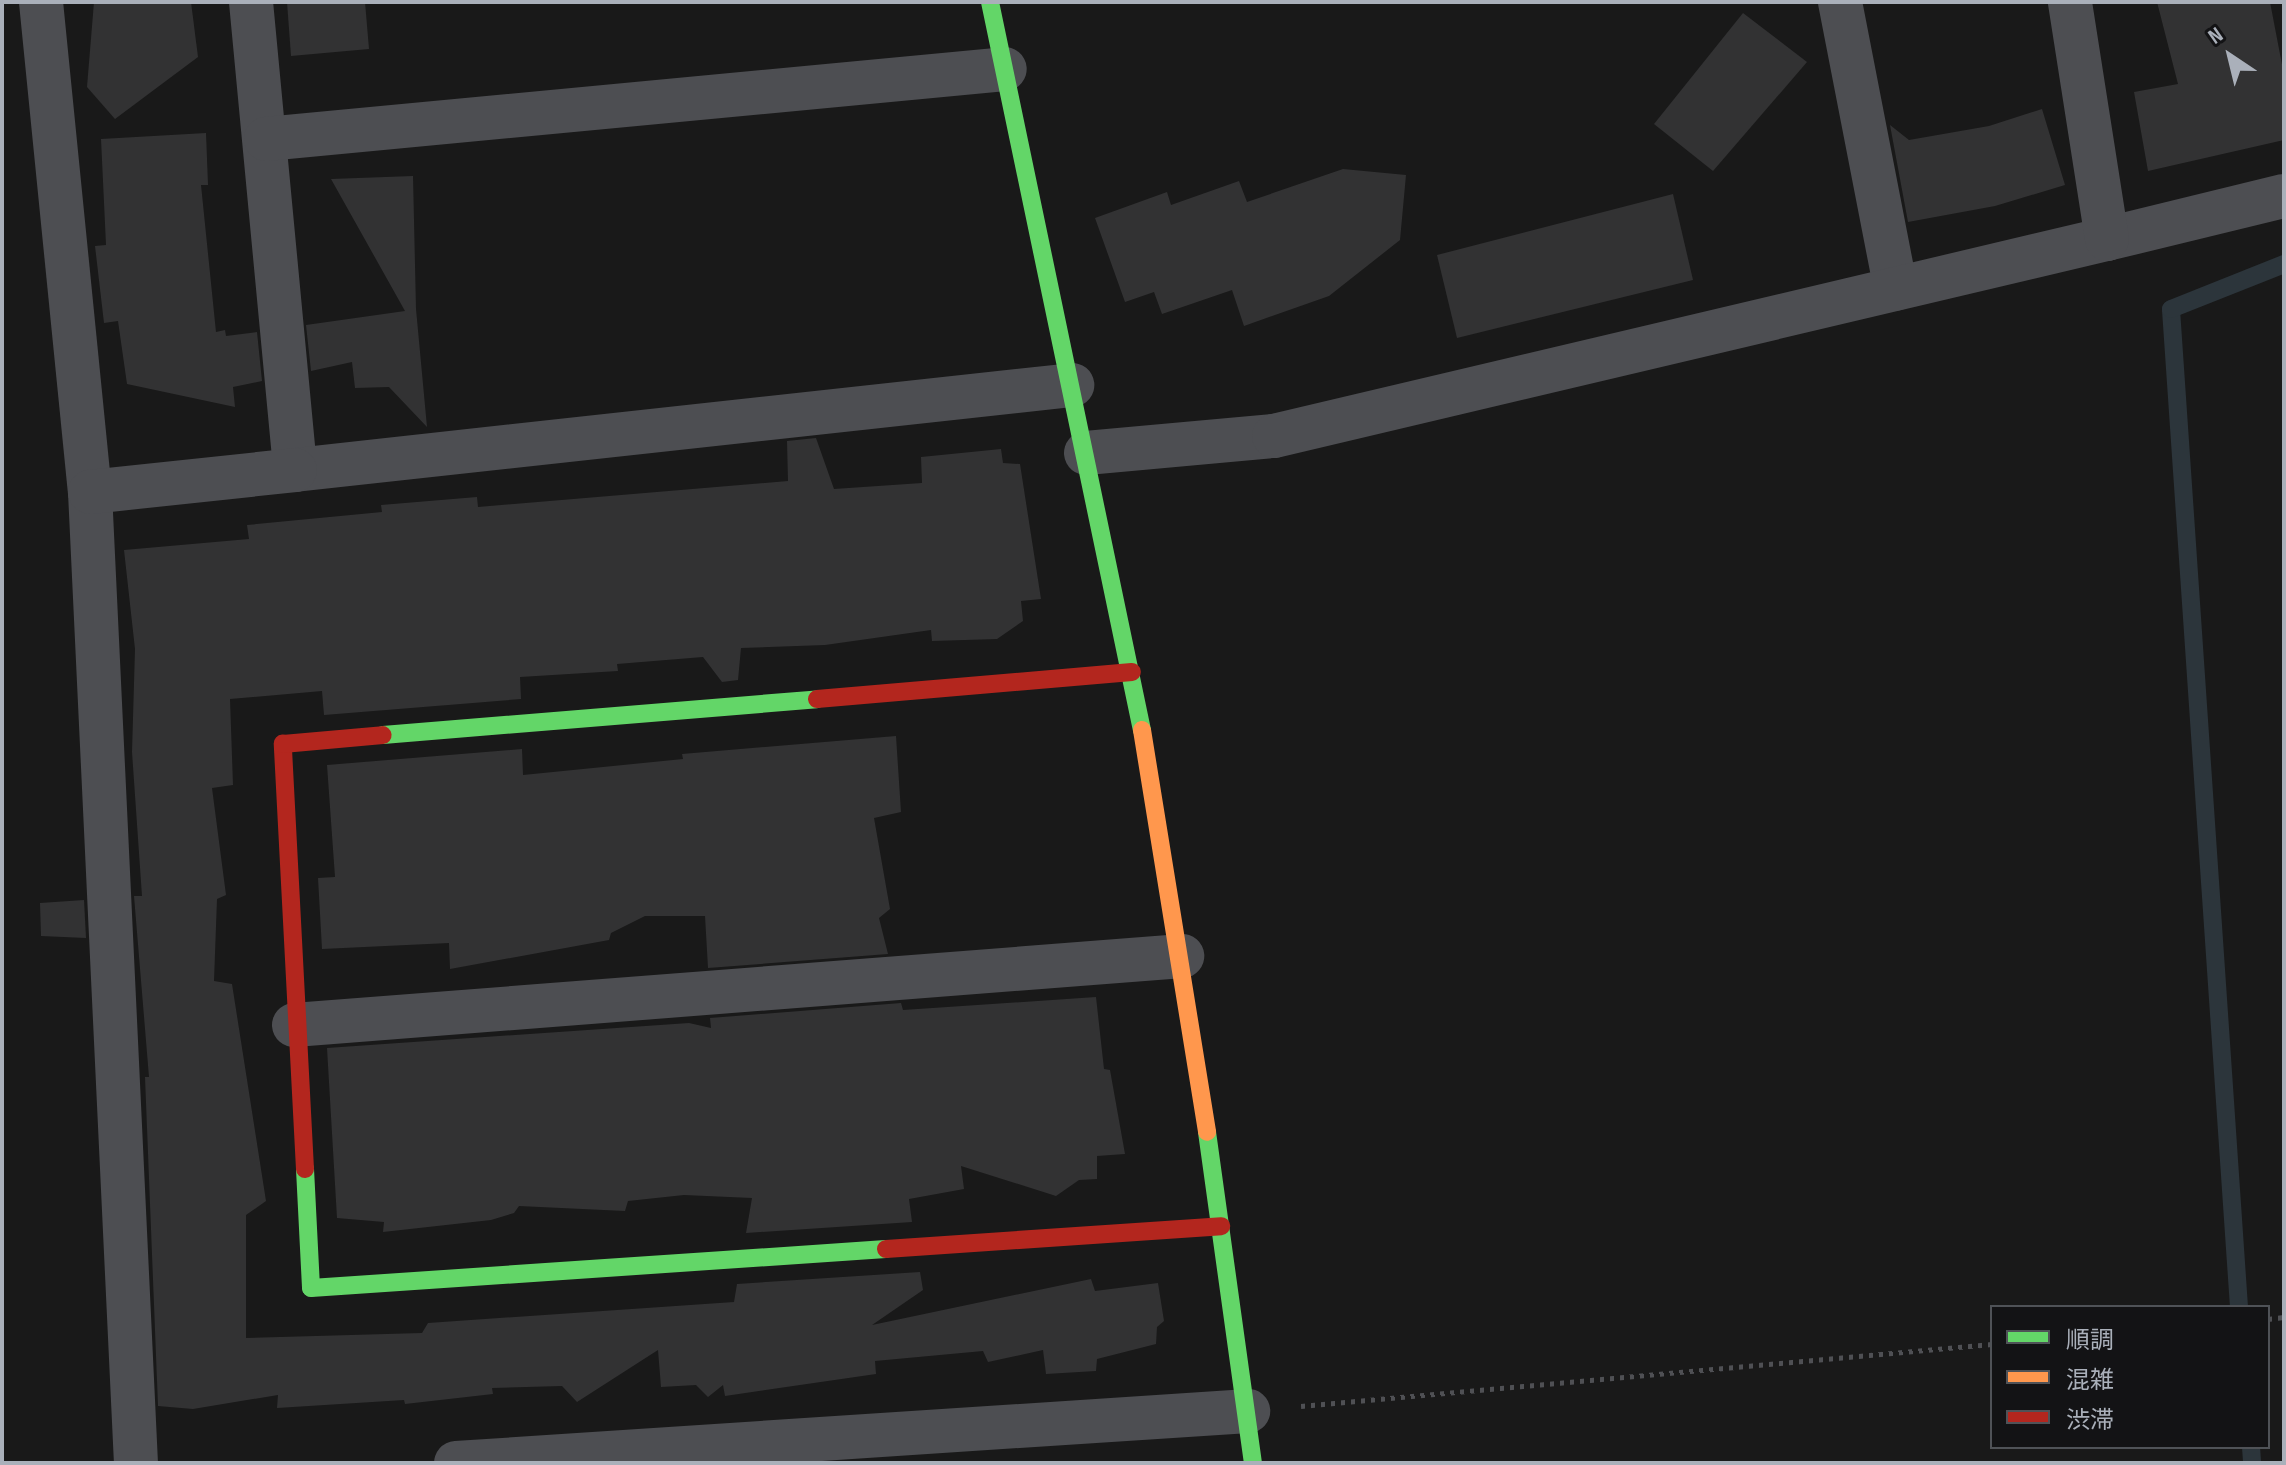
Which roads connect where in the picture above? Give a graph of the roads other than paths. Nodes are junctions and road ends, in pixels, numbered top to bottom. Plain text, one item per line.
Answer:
1 (41, 2) edge
2 (251, 2) edge
3 (990, 2) edge
4 (1840, 2) edge
5 (2070, 2) edge
6 (1005, 69) junction
7 (266, 139) junction
8 (2284, 196) edge
9 (2107, 239) junction
10 (1896, 289) junction
11 (1072, 385) junction
12 (1086, 453) junction
13 (295, 470) junction
14 (90, 492) junction
15 (1132, 672) junction
16 (1182, 956) junction
17 (294, 1025) junction
18 (1221, 1226) junction
19 (1248, 1411) junction
20 (136, 1463) edge
21 (456, 1463) edge
22 (1253, 1463) edge

1 - 14 street
2 - 7 street
3 - 6 street
4 - 10 street
5 - 9 street
6 - 7 street
6 - 11 street
7 - 13 street
8 - 9 street
9 - 10 street
10 - 12 street
11 - 12 street
11 - 13 street
12 - 15 street
13 - 14 street
14 - 20 street
15 - 16 street
15 - 17 street
16 - 17 street
16 - 18 street
17 - 18 street
18 - 19 street
19 - 21 street
19 - 22 street

